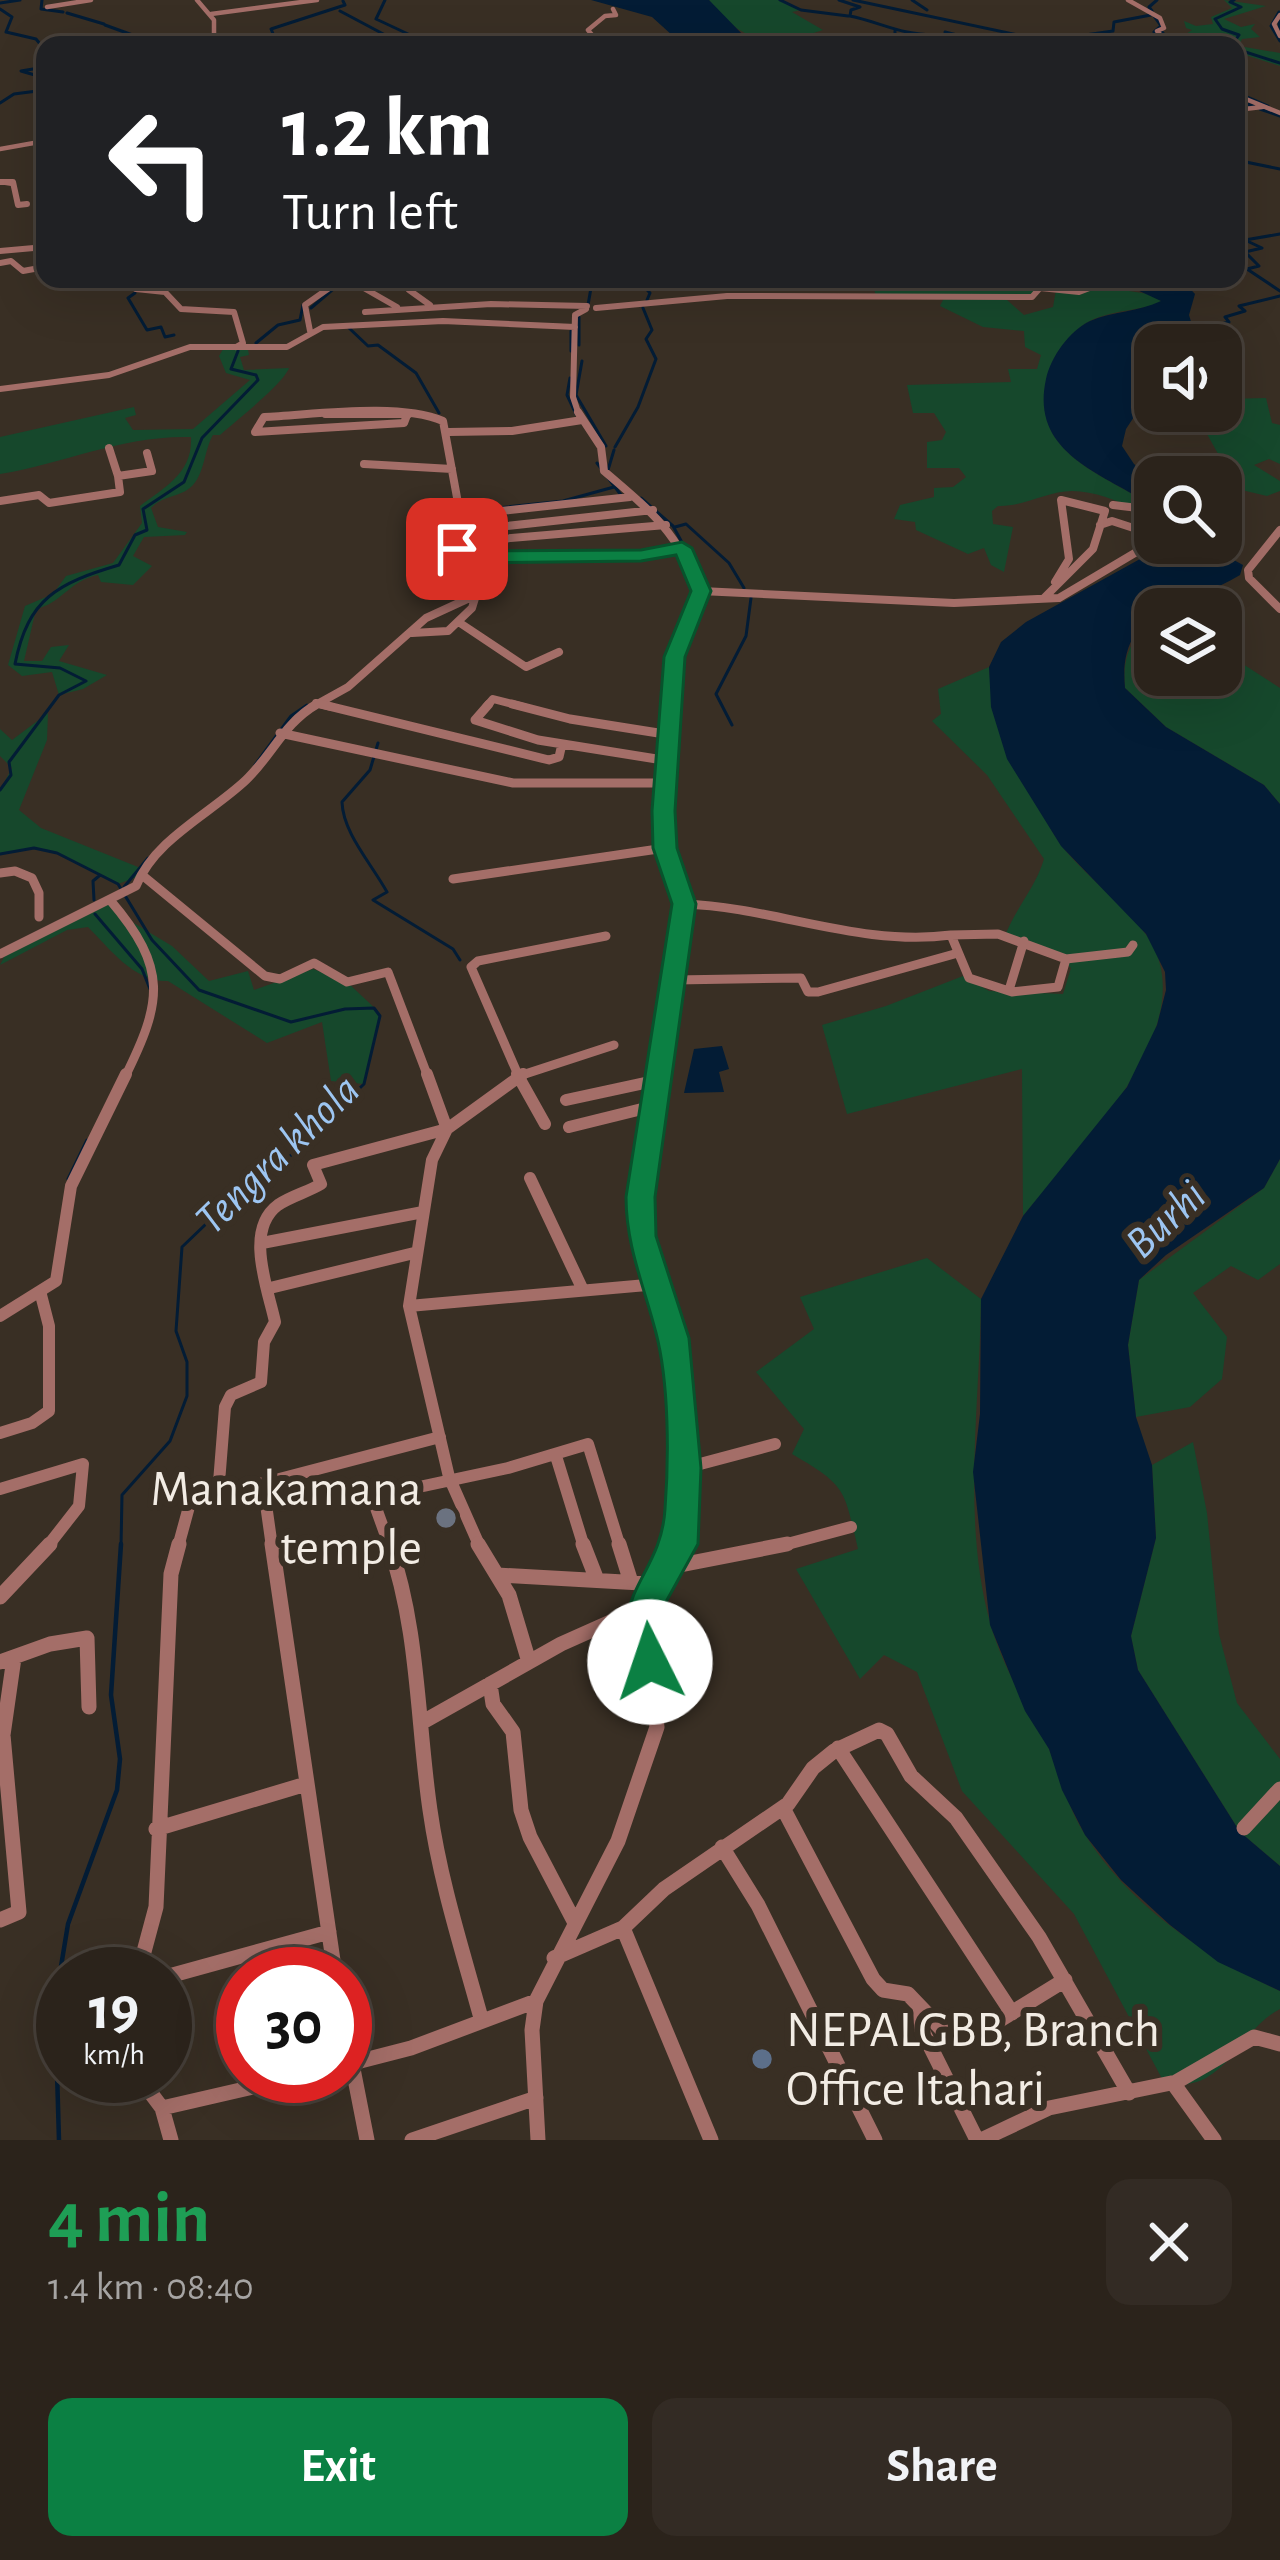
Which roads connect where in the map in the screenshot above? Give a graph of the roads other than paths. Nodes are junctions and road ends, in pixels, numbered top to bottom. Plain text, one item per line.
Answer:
1 (91, 0) edge
2 (197, 0) edge
3 (278, 0) edge
4 (317, 0) edge
5 (1127, 0) edge
6 (47, 7) dead end
7 (613, 9) dead end
8 (210, 12) junction
9 (1280, 15) edge
10 (217, 36) edge
11 (590, 36) edge
12 (1162, 36) edge
13 (1280, 37) edge
14 (1245, 98) edge
15 (1266, 107) junction
16 (1245, 109) edge
17 (1280, 113) edge
18 (0, 136) edge
19 (36, 142) edge
20 (15, 146) junction
21 (0, 149) edge
22 (0, 182) edge
23 (27, 204) dead end
24 (2, 205) edge
25 (18, 205) junction
26 (36, 248) edge
27 (0, 251) edge
28 (0, 263) edge
29 (36, 269) edge
30 (137, 288) edge
31 (331, 288) edge
32 (362, 288) edge
33 (596, 288) edge
34 (1040, 288) joint
35 (1089, 288) edge
36 (409, 290) dead end
37 (433, 306) junction
38 (591, 307) junction
39 (400, 308) junction
40 (364, 312) dead end
41 (574, 327) junction
42 (310, 331) junction
43 (236, 347) junction
44 (0, 389) edge
45 (407, 415) junction
46 (582, 420) junction
47 (449, 432) junction
48 (109, 448) dead end
49 (147, 453) dead end
50 (364, 464) dead end
51 (452, 469) junction
52 (118, 476) junction
53 (630, 497) junction
54 (0, 501) edge
55 (1114, 505) dead end
56 (1134, 508) edge
57 (526, 509) junction
58 (653, 510) junction
59 (455, 516) junction
60 (527, 524) junction
61 (667, 525) junction
62 (1100, 525) junction
63 (1134, 529) edge
64 (1280, 530) edge
65 (452, 532) junction
66 (530, 537) junction
67 (453, 543) junction
68 (682, 548) junction
69 (1134, 550) edge
70 (530, 554) junction
71 (473, 557) junction
72 (1055, 582) junction
73 (701, 591) junction
74 (476, 595) junction
75 (1043, 598) junction
76 (1280, 609) edge
77 (460, 623) junction
78 (412, 633) junction
79 (559, 652) dead end
80 (316, 703) junction
81 (280, 734) junction
82 (671, 735) junction
83 (562, 744) junction
84 (669, 761) junction
85 (668, 783) junction
86 (662, 848) junction
87 (0, 873) edge
88 (142, 875) junction
89 (453, 879) dead end
90 (110, 900) junction
91 (684, 904) junction
92 (39, 916) dead end
93 (0, 935) edge
94 (951, 935) junction
95 (606, 936) dead end
96 (1024, 941) junction
97 (1133, 945) dead end
98 (3, 952) edge
99 (958, 953) junction
100 (1066, 959) junction
101 (675, 980) junction
102 (1009, 990) junction
103 (614, 1045) dead end
104 (518, 1076) junction
105 (654, 1081) junction
106 (566, 1100) dead end
107 (650, 1107) junction
108 (545, 1124) dead end
109 (569, 1127) dead end
110 (447, 1129) junction
111 (530, 1178) dead end
112 (423, 1212) junction
113 (262, 1243) junction
114 (414, 1253) junction
115 (658, 1284) junction
116 (270, 1288) junction
117 (582, 1288) junction
118 (40, 1291) junction
119 (409, 1306) junction
120 (0, 1316) edge
121 (0, 1433) edge
122 (440, 1437) junction
123 (775, 1444) dead end
124 (556, 1456) junction
125 (685, 1468) junction
126 (449, 1477) junction
127 (263, 1483) junction
128 (0, 1489) edge
129 (218, 1495) junction
130 (851, 1527) dead end
131 (670, 1567) junction
132 (497, 1575) junction
133 (630, 1579) junction
134 (597, 1580) junction
135 (8, 1582) edge
136 (659, 1584) junction
137 (0, 1597) edge
138 (644, 1606) junction
139 (7, 1660) edge
140 (530, 1662) junction
141 (490, 1684) junction
142 (89, 1707) dead end
143 (421, 1723) junction
144 (838, 1748) junction
145 (306, 1784) junction
146 (1280, 1790) edge
147 (783, 1808) junction
148 (1244, 1828) dead end
149 (156, 1829) junction
150 (722, 1847) junction
151 (0, 1920) edge
152 (574, 1921) junction
153 (623, 1928) junction
154 (329, 1932) junction
155 (145, 1947) edge
156 (331, 1947) edge
157 (554, 1958) junction
158 (192, 1970) edge
159 (1065, 1980) junction
160 (536, 2001) junction
161 (919, 2007) junction
162 (1012, 2013) junction
163 (481, 2018) junction
164 (1280, 2044) edge
165 (372, 2058) edge
166 (1173, 2083) junction
167 (1129, 2093) junction
168 (216, 2096) edge
169 (536, 2098) junction
170 (158, 2103) edge
171 (358, 2103) edge
172 (162, 2108) junction
173 (171, 2140) edge
174 (367, 2140) edge
175 (412, 2140) edge
176 (538, 2140) edge
177 (711, 2140) edge
178 (874, 2140) edge
179 (979, 2140) edge
180 (1214, 2140) edge

1 - 6 street
2 - 8 street
3 - 8 street
4 - 8 street
5 - 12 street
7 - 11 street
8 - 10 street
9 - 13 street
14 - 15 street
15 - 16 street
15 - 17 street
18 - 20 street
19 - 20 street
20 - 21 street
22 - 25 street
23 - 25 street
24 - 25 street
26 - 27 street
28 - 29 street
30 - 43 street
31 - 42 street
32 - 39 street
33 - 38 street
34 - 35 street
34 - 38 street
36 - 37 street
37 - 38 street
37 - 39 street
38 - 41 street
39 - 40 street
41 - 42 street
41 - 46 street
42 - 43 street
43 - 44 street
45 - 45 street
45 - 47 street
46 - 47 street
46 - 53 street
47 - 51 street
48 - 52 street
49 - 52 street
50 - 51 street
51 - 59 street
52 - 54 street
53 - 57 street
53 - 58 street
55 - 56 street
57 - 59 street
57 - 60 street
58 - 60 street
58 - 61 street
59 - 65 street
60 - 65 street
60 - 66 street
61 - 66 street
61 - 68 street
62 - 63 street
62 - 72 street
62 - 72 street
64 - 76 street
65 - 67 street
66 - 67 street
66 - 70 street
67 - 71 street
68 - 70 street
68 - 73 street
69 - 75 street
70 - 71 street
71 - 74 street
72 - 75 street
73 - 75 street
73 - 82 street
74 - 77 street
74 - 78 street
77 - 78 street
77 - 79 street
78 - 80 street
80 - 81 street
80 - 83 street
81 - 85 street
81 - 88 street
82 - 83 street
82 - 84 street
83 - 84 street
84 - 85 street
85 - 86 street
86 - 89 street
86 - 91 street
87 - 92 street
88 - 90 street
88 - 110 street
90 - 98 street
90 - 118 street
91 - 94 street
91 - 101 street
93 - 98 street
94 - 96 street
94 - 99 street
95 - 104 street
96 - 100 street
96 - 102 street
97 - 100 street
99 - 101 street
99 - 102 street
100 - 102 street
101 - 105 street
103 - 104 street
104 - 108 street
104 - 110 street
105 - 106 street
105 - 107 street
107 - 109 street
107 - 115 street
110 - 112 street
110 - 113 street
111 - 117 street
112 - 113 street
112 - 114 street
113 - 116 street
114 - 116 street
114 - 119 street
115 - 117 street
115 - 125 street
116 - 129 street
117 - 119 street
118 - 120 street
118 - 121 street
119 - 122 street
122 - 126 street
122 - 127 street
123 - 125 street
124 - 126 street
124 - 133 street
124 - 134 street
125 - 131 street
126 - 132 street
126 - 143 street
127 - 129 street
127 - 145 street
128 - 135 street
129 - 149 street
130 - 131 street
131 - 136 street
132 - 134 street
132 - 140 street
133 - 134 street
133 - 136 street
135 - 137 street
136 - 138 street
138 - 140 street
138 - 152 street
139 - 142 street
139 - 151 street
140 - 141 street
141 - 143 street
141 - 152 street
143 - 163 street
144 - 147 street
144 - 159 street
144 - 162 street
145 - 149 street
145 - 154 street
146 - 148 street
147 - 150 street
147 - 161 street
149 - 155 street
150 - 153 street
150 - 178 street
152 - 157 street
153 - 157 street
153 - 177 street
154 - 156 street
154 - 158 street
157 - 160 street
159 - 162 street
159 - 167 street
160 - 163 street
160 - 169 street
161 - 162 street
161 - 179 street
163 - 165 street
164 - 166 street
166 - 167 street
166 - 180 street
167 - 179 street
168 - 172 street
169 - 175 street
169 - 176 street
170 - 172 street
171 - 174 street
172 - 173 street

